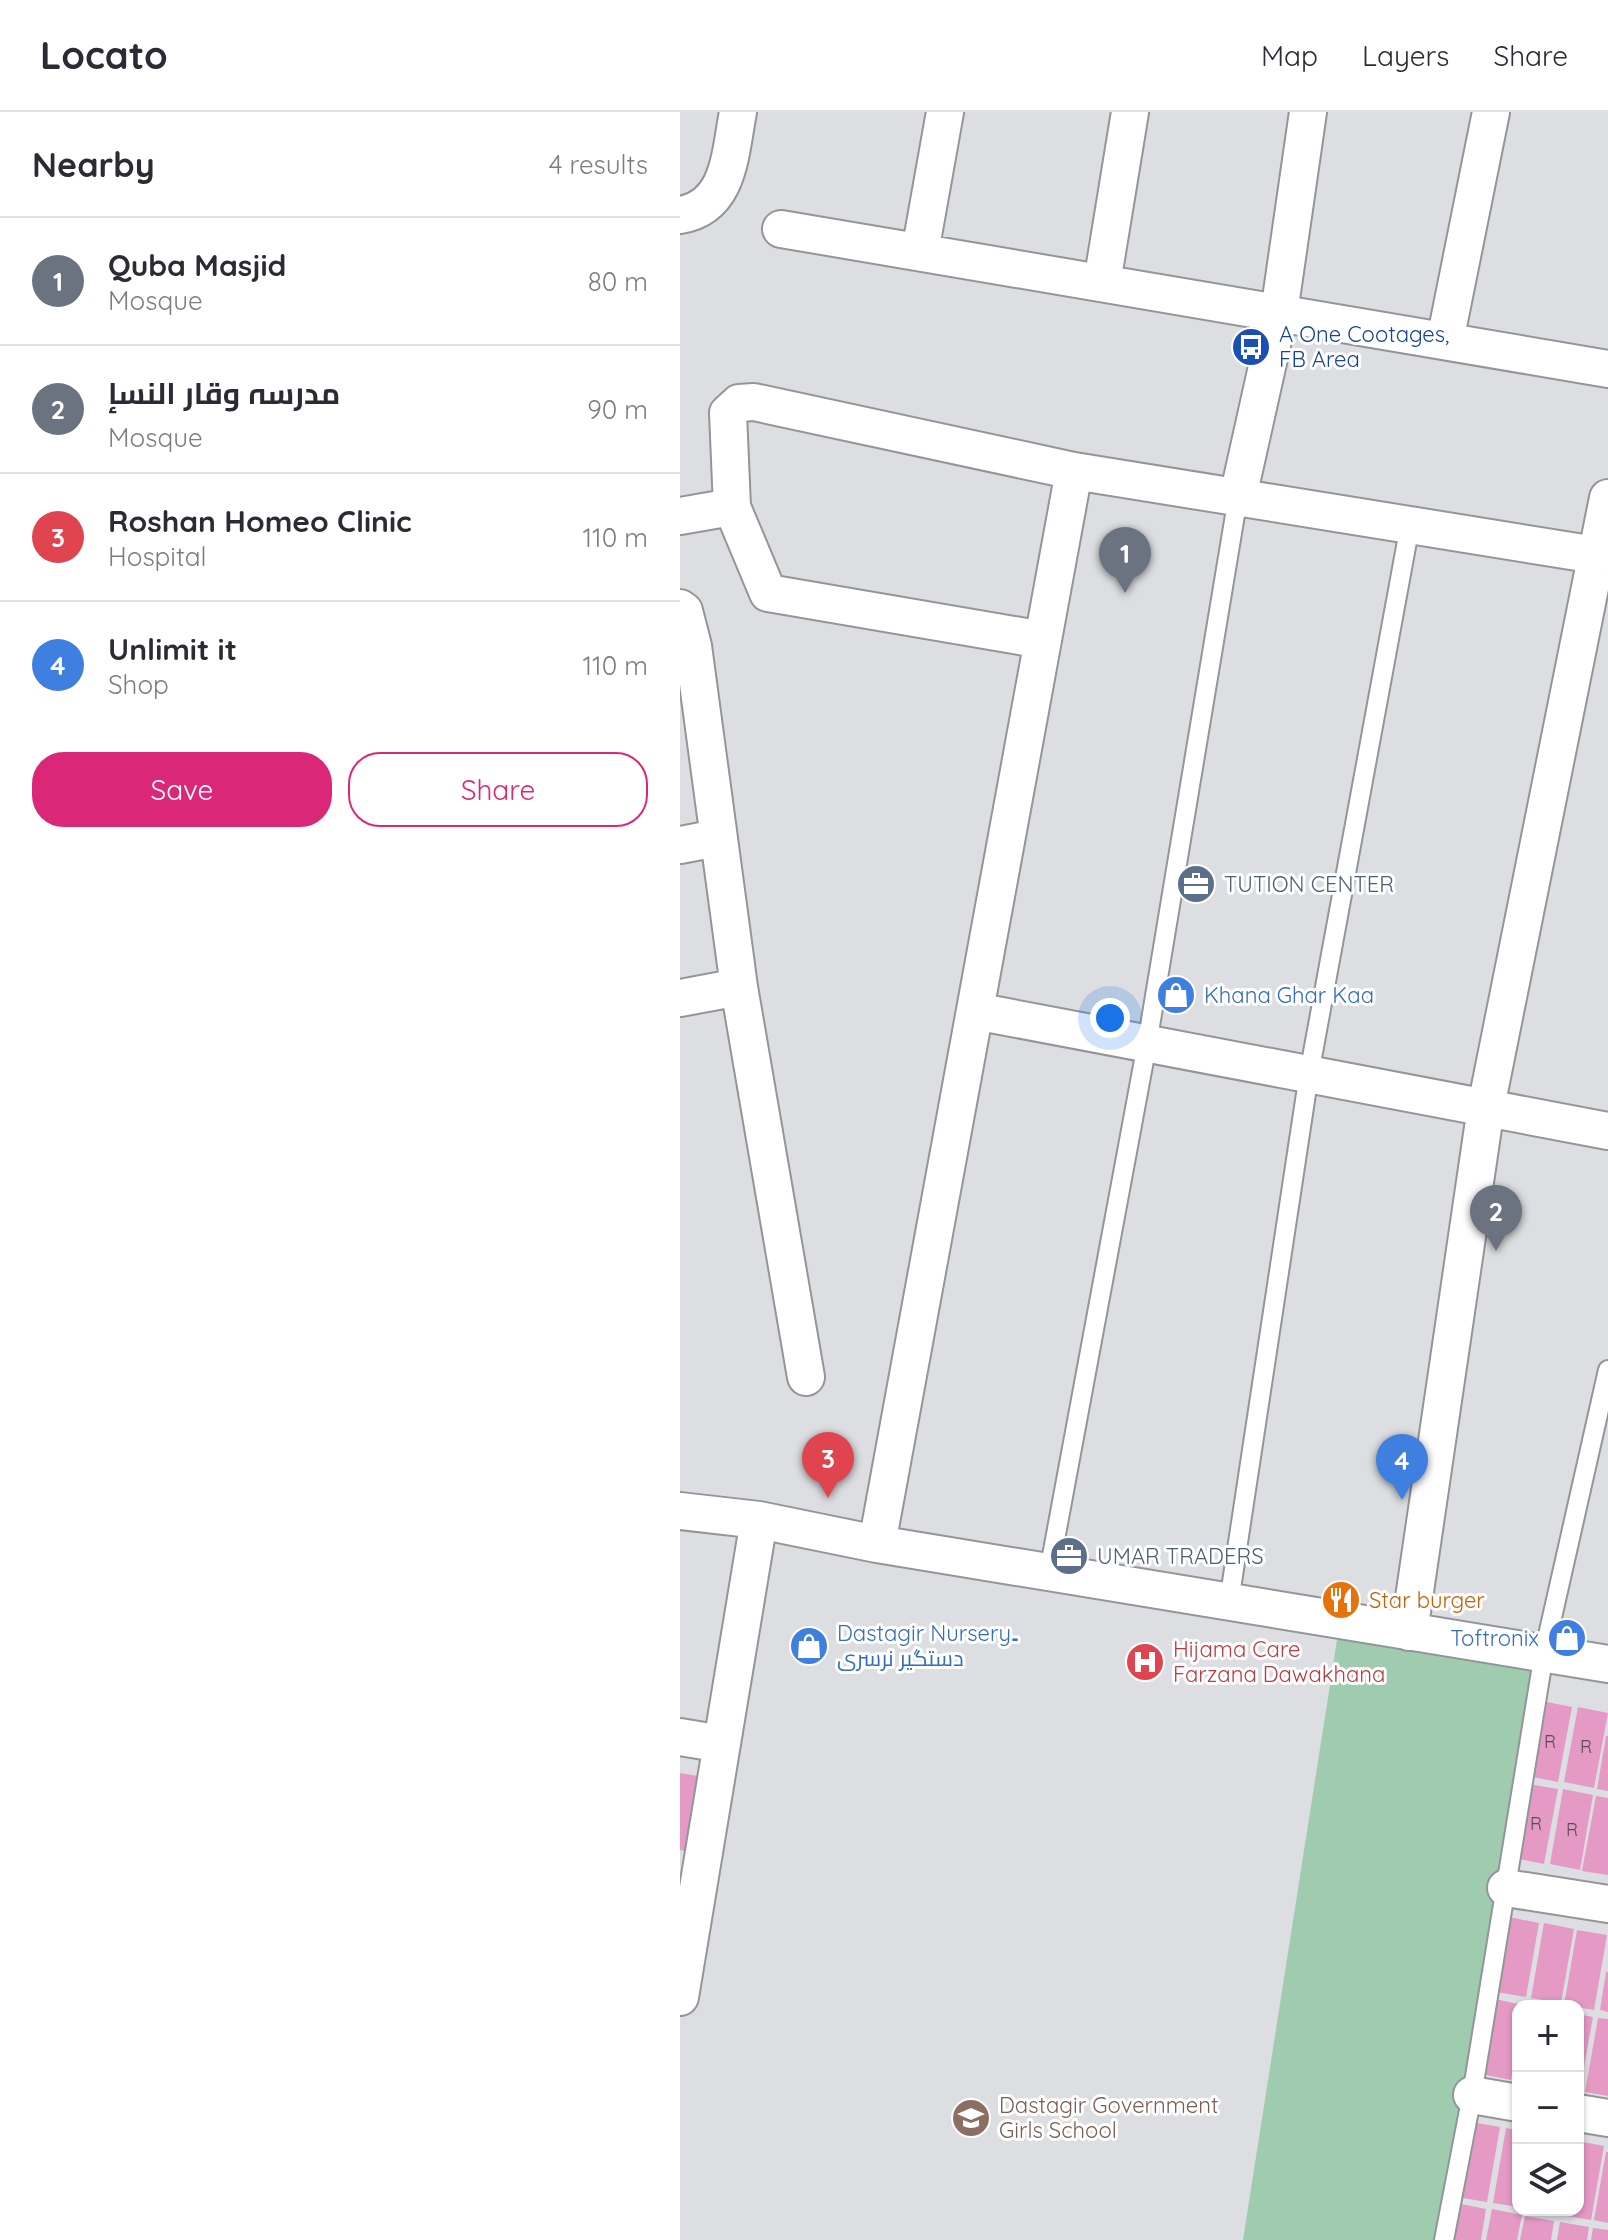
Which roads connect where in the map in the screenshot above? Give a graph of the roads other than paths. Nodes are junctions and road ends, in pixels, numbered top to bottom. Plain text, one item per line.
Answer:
1 (738, 112) edge
2 (945, 112) edge
3 (1130, 112) edge
4 (1308, 112) edge
5 (1491, 112) edge
6 (680, 215) edge
7 (781, 229) dead end
8 (920, 252) junction
9 (1102, 283) junction
10 (1279, 313) junction
11 (1445, 341) junction
12 (1608, 369) edge
13 (1074, 471) junction
14 (1238, 497) junction
15 (1608, 498) edge
16 (732, 507) junction
17 (680, 516) edge
18 (1410, 525) junction
19 (1598, 579) edge
20 (680, 608) edge
21 (1043, 640) junction
22 (717, 838) junction
23 (680, 845) edge
24 (739, 987) junction
25 (680, 998) edge
26 (975, 1011) junction
27 (1147, 1044) junction
28 (1309, 1074) junction
29 (1486, 1107) junction
30 (1608, 1131) edge
31 (1608, 1370) edge
32 (806, 1377) dead end
33 (684, 1507) edge
34 (759, 1520) junction
35 (877, 1544) junction
36 (1049, 1572) junction
37 (1229, 1602) junction
38 (1409, 1632) junction
39 (1544, 1653) junction
40 (1608, 1664) edge
41 (680, 1737) edge
42 (722, 1744) junction
43 (1506, 1888) junction
44 (1608, 1904) edge
45 (684, 1955) edge
46 (680, 1997) edge
47 (1472, 2095) junction
48 (1512, 2102) edge
49 (1584, 2114) edge
50 (1608, 2118) edge
51 (1444, 2240) edge

1 - 6 street
2 - 8 street
3 - 9 street
4 - 10 street
5 - 11 street
7 - 8 street
8 - 9 street
9 - 10 street
10 - 11 street
10 - 14 street
11 - 12 street
13 - 14 street
13 - 16 street
13 - 21 street
14 - 18 street
14 - 27 lane
15 - 19 street
16 - 17 street
16 - 21 street
18 - 19 street
18 - 28 lane
19 - 29 street
20 - 22 street
21 - 26 street
22 - 23 street
22 - 24 street
24 - 25 street
24 - 32 street
26 - 27 street
26 - 35 street
27 - 28 street
27 - 36 lane
28 - 29 street
28 - 37 lane
29 - 30 street
29 - 38 street
31 - 39 lane
33 - 34 street
34 - 35 street
34 - 42 street
35 - 36 street
36 - 37 street
37 - 38 street
38 - 39 street
39 - 40 street
39 - 43 lane
41 - 42 street
42 - 45 street
43 - 44 street
43 - 47 lane
45 - 46 street
47 - 48 street
47 - 51 lane
49 - 50 street

